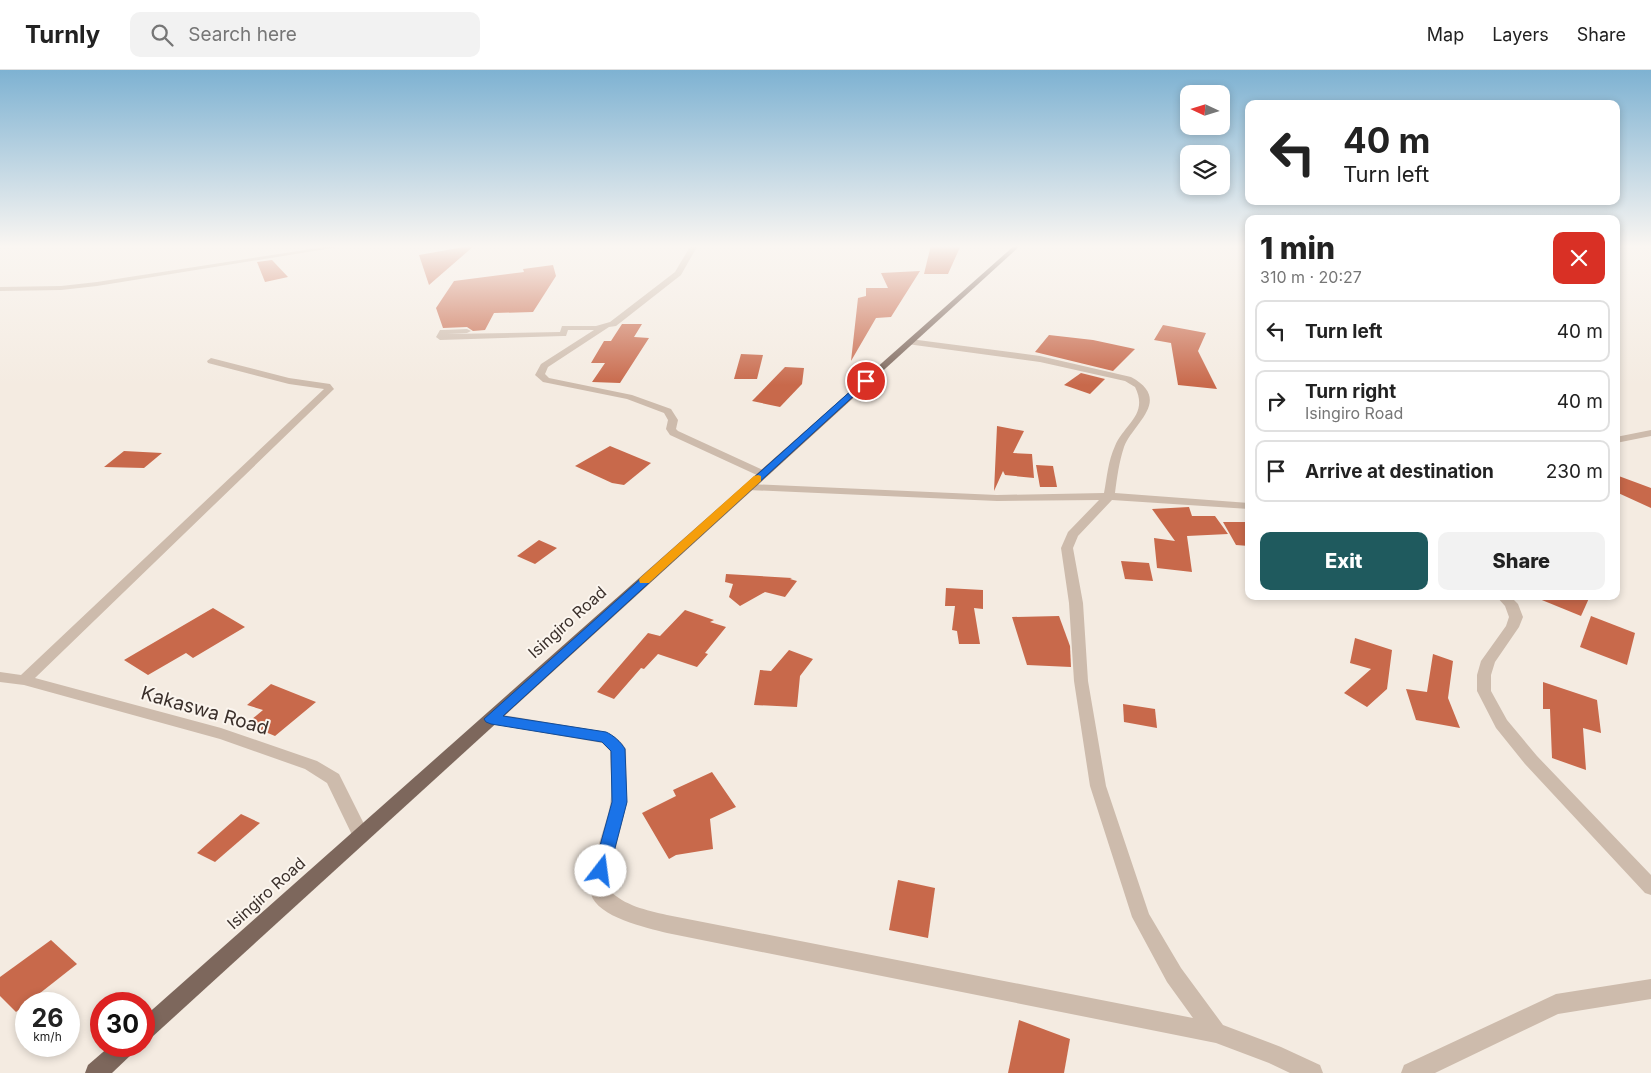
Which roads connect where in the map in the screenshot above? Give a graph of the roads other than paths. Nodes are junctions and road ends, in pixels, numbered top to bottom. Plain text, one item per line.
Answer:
1 (655, 292) edge
2 (965, 292) edge
3 (605, 327) junction
4 (467, 331) dead end
5 (910, 342) junction
6 (211, 362) dead end
7 (1651, 433) edge
8 (1620, 439) edge
9 (764, 474) junction
10 (748, 487) junction
11 (1109, 496) junction
12 (1245, 506) edge
13 (1506, 600) edge
14 (0, 677) edge
15 (24, 680) junction
16 (491, 719) junction
17 (361, 836) junction
18 (1651, 887) edge
19 (1651, 990) edge
20 (155, 1021) edge
21 (1216, 1033) junction
22 (114, 1057) edge
23 (96, 1073) edge
24 (1312, 1073) edge
25 (1412, 1073) edge

1 - 3 street
2 - 5 main road, Isingiro Road
3 - 4 street
3 - 9 street
5 - 9 main road, Isingiro Road
5 - 11 street
6 - 15 street
7 - 8 street
9 - 10 main road, Isingiro Road
10 - 11 street
10 - 16 main road, Isingiro Road
11 - 12 street
11 - 21 street
13 - 18 street
14 - 15 street, Kakaswa Road
15 - 17 street, Kakaswa Road
16 - 17 main road, Isingiro Road
16 - 21 street
17 - 20 main road, Isingiro Road
19 - 25 street
21 - 24 street
22 - 23 main road

